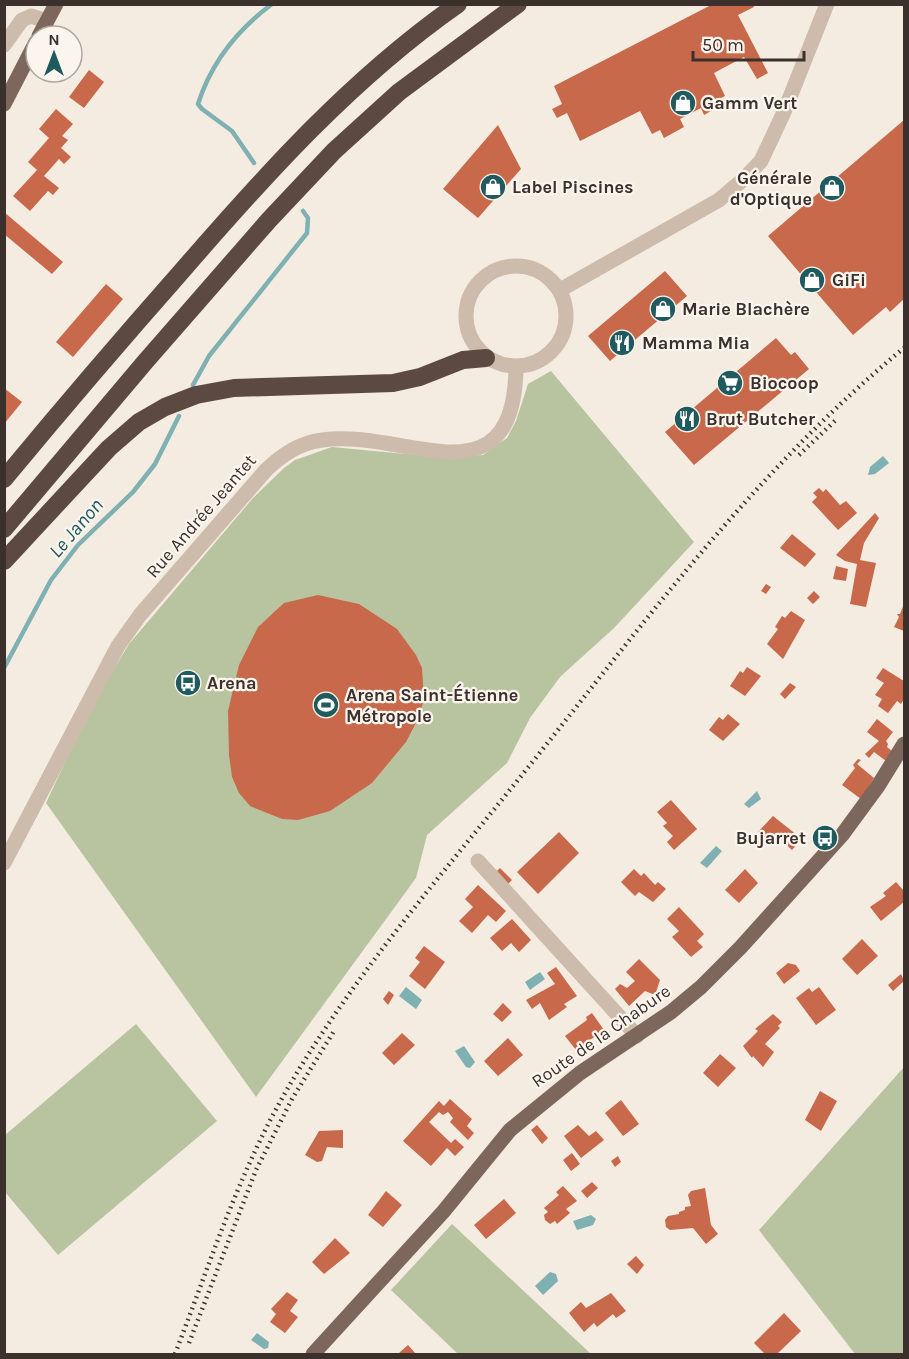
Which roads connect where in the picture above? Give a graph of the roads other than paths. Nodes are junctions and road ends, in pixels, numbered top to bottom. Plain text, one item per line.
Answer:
1 (56, 4) edge
2 (61, 4) edge
3 (458, 4) edge
4 (518, 4) edge
5 (827, 4) edge
6 (47, 21) junction
7 (45, 24) edge
8 (4, 45) edge
9 (24, 65) edge
10 (4, 104) edge
11 (560, 290) junction
12 (486, 358) junction
13 (516, 367) junction
14 (4, 479) edge
15 (4, 529) edge
16 (4, 561) edge
17 (904, 744) edge
18 (478, 861) dead end
19 (4, 863) edge
20 (637, 1036) junction
21 (314, 1354) edge

1 - 6 main road
2 - 6 main road
3 - 14 highway
4 - 15 highway
5 - 11 street
6 - 7 main road
6 - 8 street
9 - 10 main road
11 - 12 street
11 - 13 street
12 - 13 street
12 - 16 highway
13 - 19 street, Rue Andrée Jeantet
17 - 20 main road, Route de la Chabure
18 - 20 street
20 - 21 main road, Route de la Chabure

